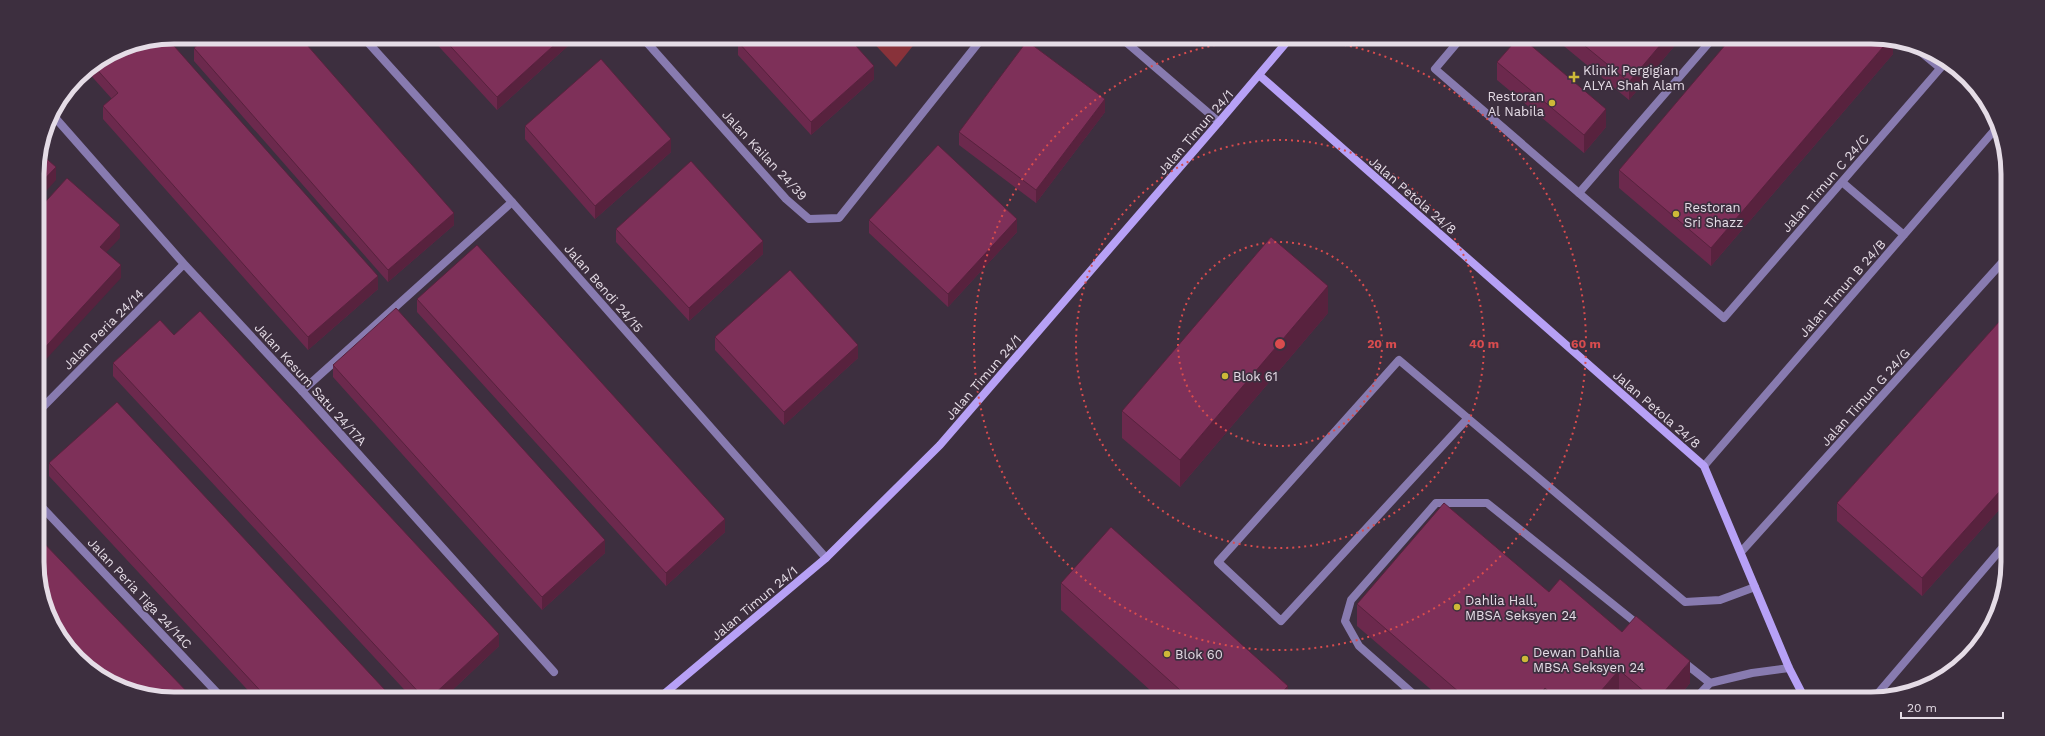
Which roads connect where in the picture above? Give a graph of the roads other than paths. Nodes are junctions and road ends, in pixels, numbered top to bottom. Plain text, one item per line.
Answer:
1 (368, 44) edge
2 (648, 44) edge
3 (977, 44) edge
4 (1128, 44) edge
5 (1285, 44) edge
6 (1456, 44) edge
7 (1708, 44) edge
8 (1932, 59) edge
9 (1942, 66) edge
10 (1259, 75) junction
11 (56, 119) edge
12 (1219, 122) junction
13 (1994, 131) edge
14 (1842, 182) junction
15 (1579, 193) junction
16 (512, 202) junction
17 (1904, 235) junction
18 (184, 264) junction
19 (2001, 264) edge
20 (302, 390) junction
21 (44, 406) edge
22 (1468, 418) junction
23 (1704, 466) junction
24 (44, 509) edge
25 (2001, 549) edge
26 (1741, 552) junction
27 (826, 558) junction
28 (1755, 587) junction
29 (1648, 633) edge
30 (1673, 653) edge
31 (1789, 668) junction
32 (554, 672) dead end
33 (1710, 683) junction
34 (216, 692) edge
35 (666, 692) edge
36 (1411, 692) edge
37 (1702, 692) edge
38 (1802, 692) edge
39 (1879, 692) edge

1 - 16 street, Jalan Bendi 24/15
2 - 3 street, Jalan Kailan 24/39
4 - 12 street
5 - 10 street, Jalan Timun 24/1
6 - 15 street
7 - 15 street
8 - 9 street
9 - 14 street, Jalan Timun C 24/C
10 - 12 street, Jalan Timun 24/1
10 - 23 street, Jalan Petola 24/8
11 - 18 street, Jalan Kesum Satu 24/17A
12 - 27 street, Jalan Timun 24/1
13 - 17 street, Jalan Timun B 24/B
14 - 15 street, Jalan Timun C 24/C
14 - 17 street
16 - 20 street
16 - 27 street, Jalan Bendi 24/15
17 - 23 street, Jalan Timun B 24/B
18 - 20 street, Jalan Kesum Satu 24/17A
18 - 21 street, Jalan Peria 24/14
19 - 26 street, Jalan Timun G 24/G
20 - 32 street, Jalan Kesum Satu 24/17A
22 - 22 street
22 - 28 street
23 - 26 street, Jalan Petola 24/8
24 - 34 street, Jalan Peria Tiga 24/14C
25 - 39 street
26 - 28 street, Jalan Petola 24/8
27 - 35 street, Jalan Timun 24/1
28 - 31 street, Jalan Petola 24/8
29 - 36 street
30 - 33 street
31 - 33 street
31 - 38 street, Jalan Petola 24/8
33 - 37 street

